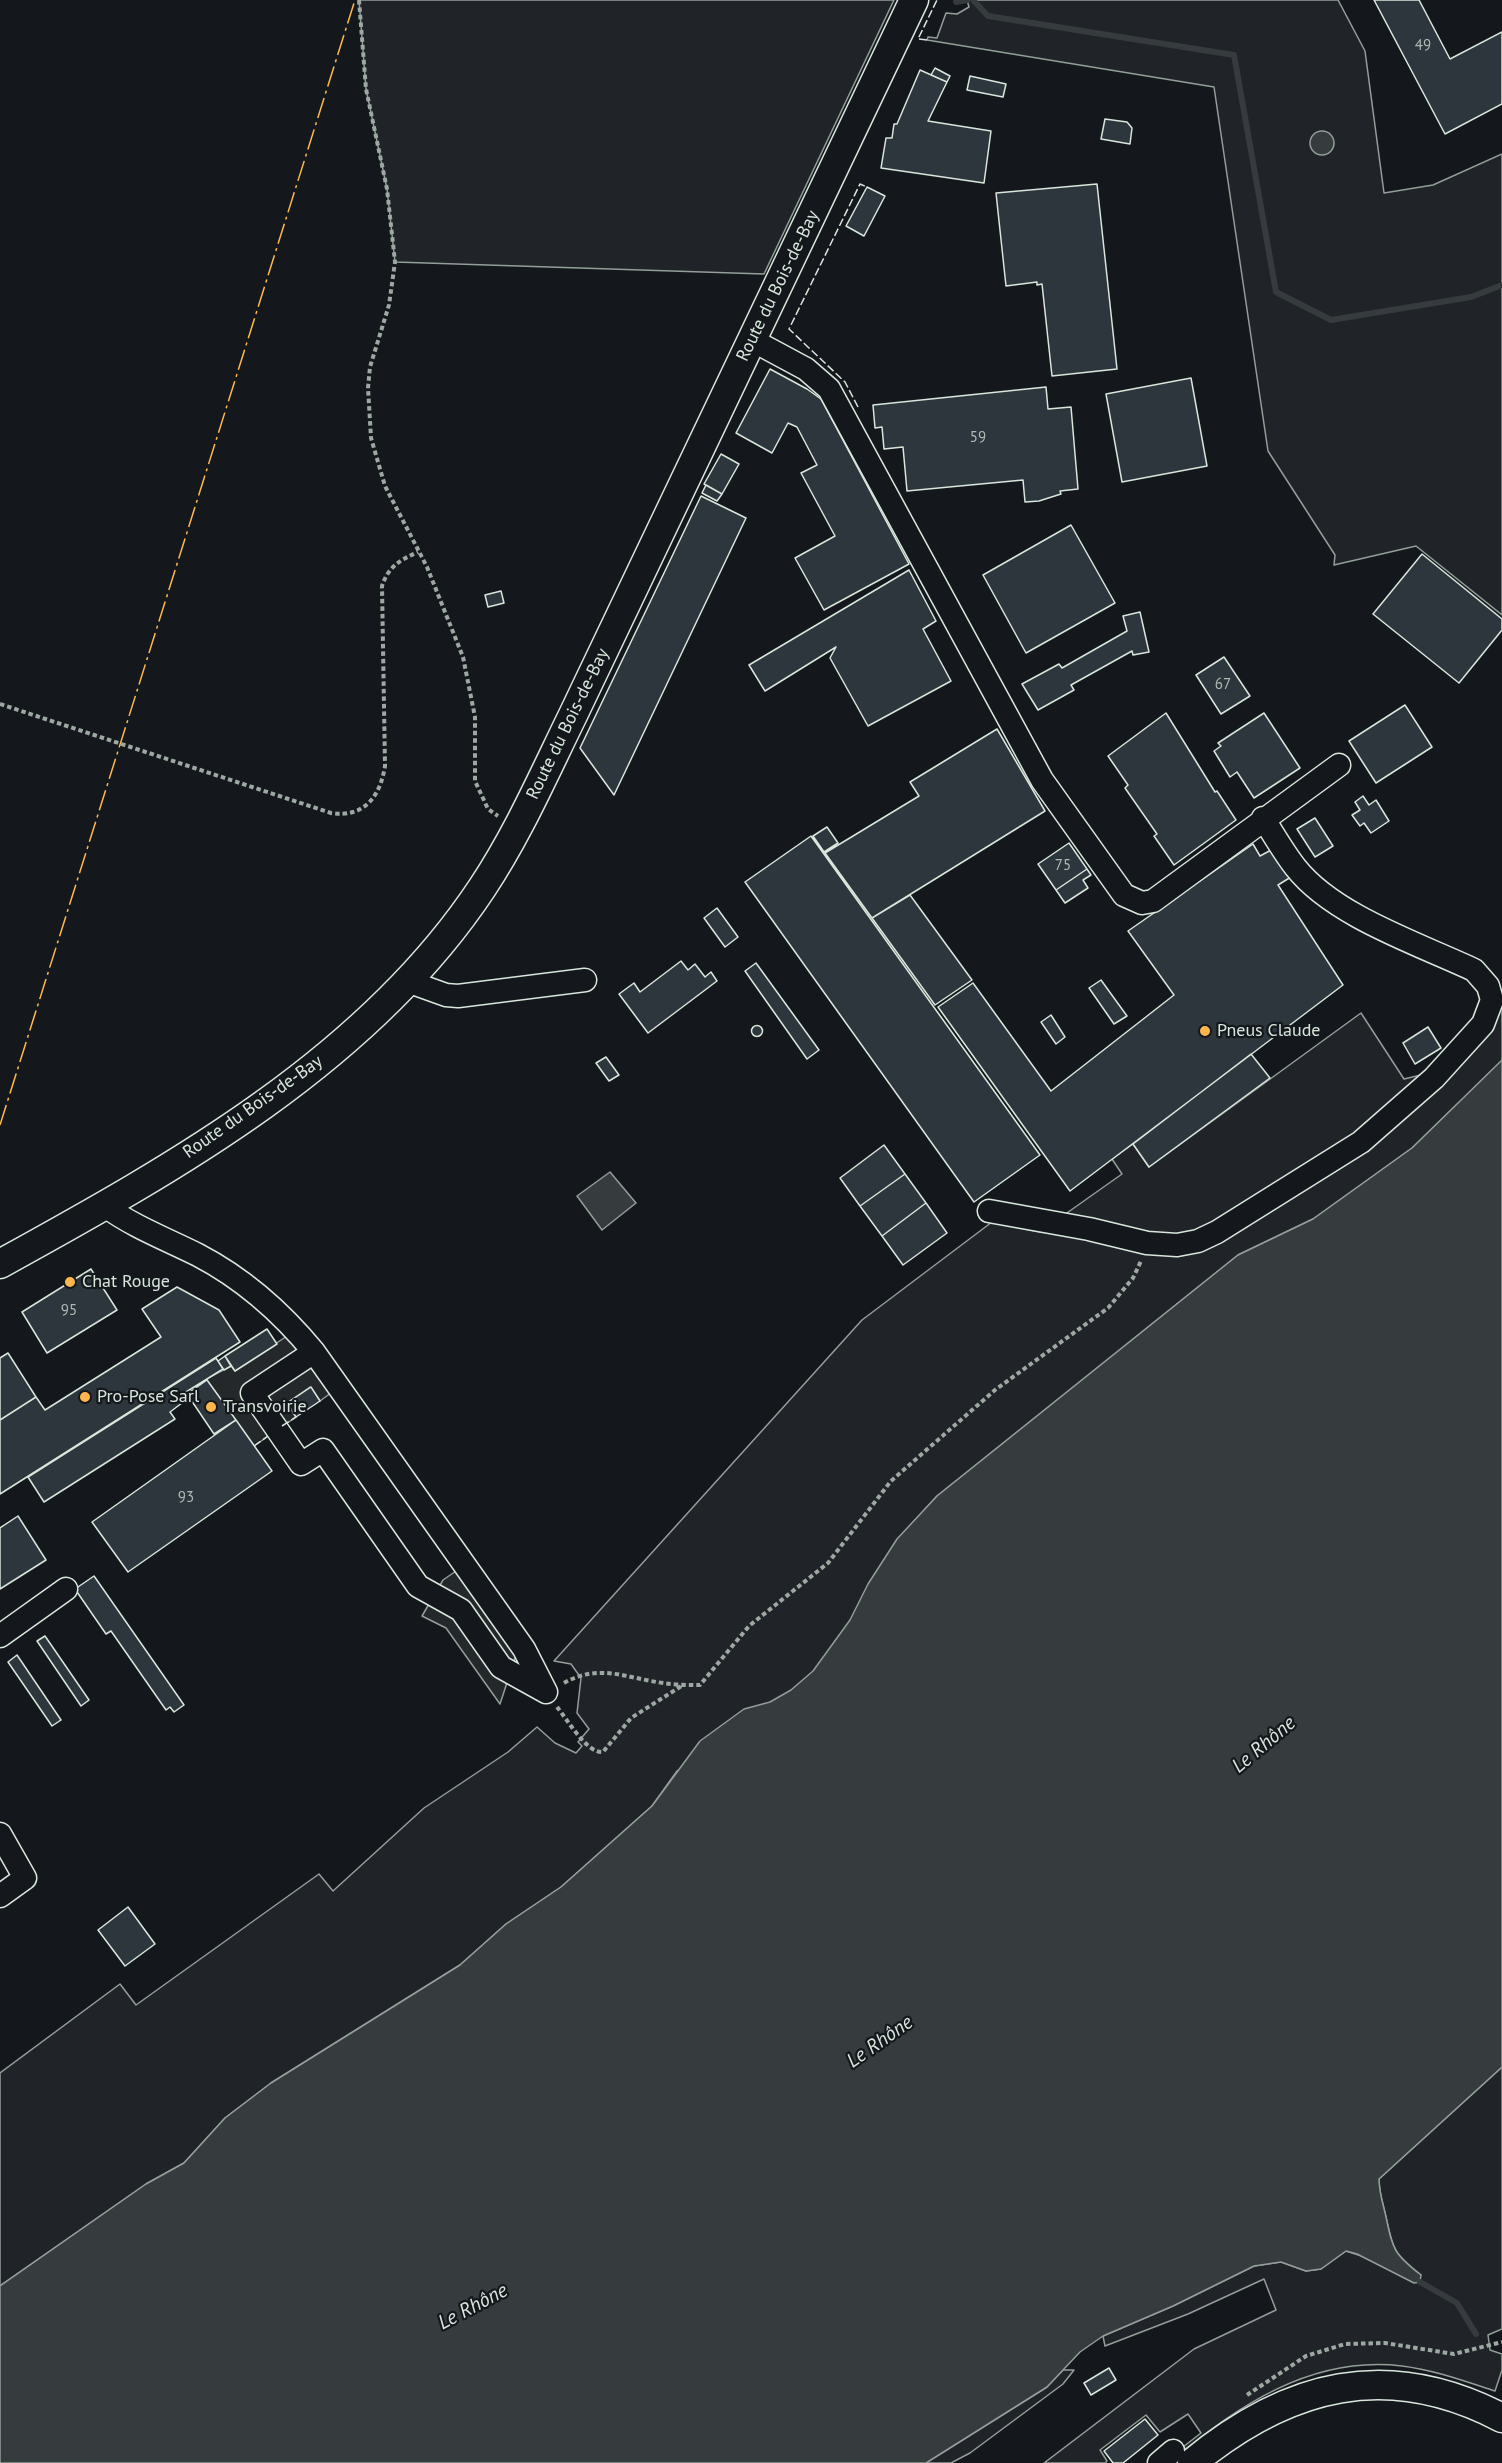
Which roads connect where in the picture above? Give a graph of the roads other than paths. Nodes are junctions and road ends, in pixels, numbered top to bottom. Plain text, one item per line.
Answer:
1 (914, 0) edge
2 (752, 340) junction
3 (1339, 765) dead end
4 (1263, 818) junction
5 (585, 980) dead end
6 (407, 981) junction
7 (105, 1206) junction
8 (989, 1211) dead end
9 (0, 1264) edge
10 (314, 1352) junction
11 (66, 1589) dead end
12 (0, 1636) edge
13 (0, 1834) edge
14 (0, 1896) edge
15 (1502, 2417) edge
16 (1174, 2459) edge

1 - 2 main road, Route du Bois-de-Bay
2 - 4 lane
2 - 6 main road, Route du Bois-de-Bay
3 - 4 lane
4 - 8 lane
5 - 6 lane
6 - 7 main road, Route du Bois-de-Bay
7 - 9 main road, Route du Bois-de-Bay
7 - 10 lane
10 - 10 lane
11 - 12 lane
13 - 14 lane
15 - 16 main road

